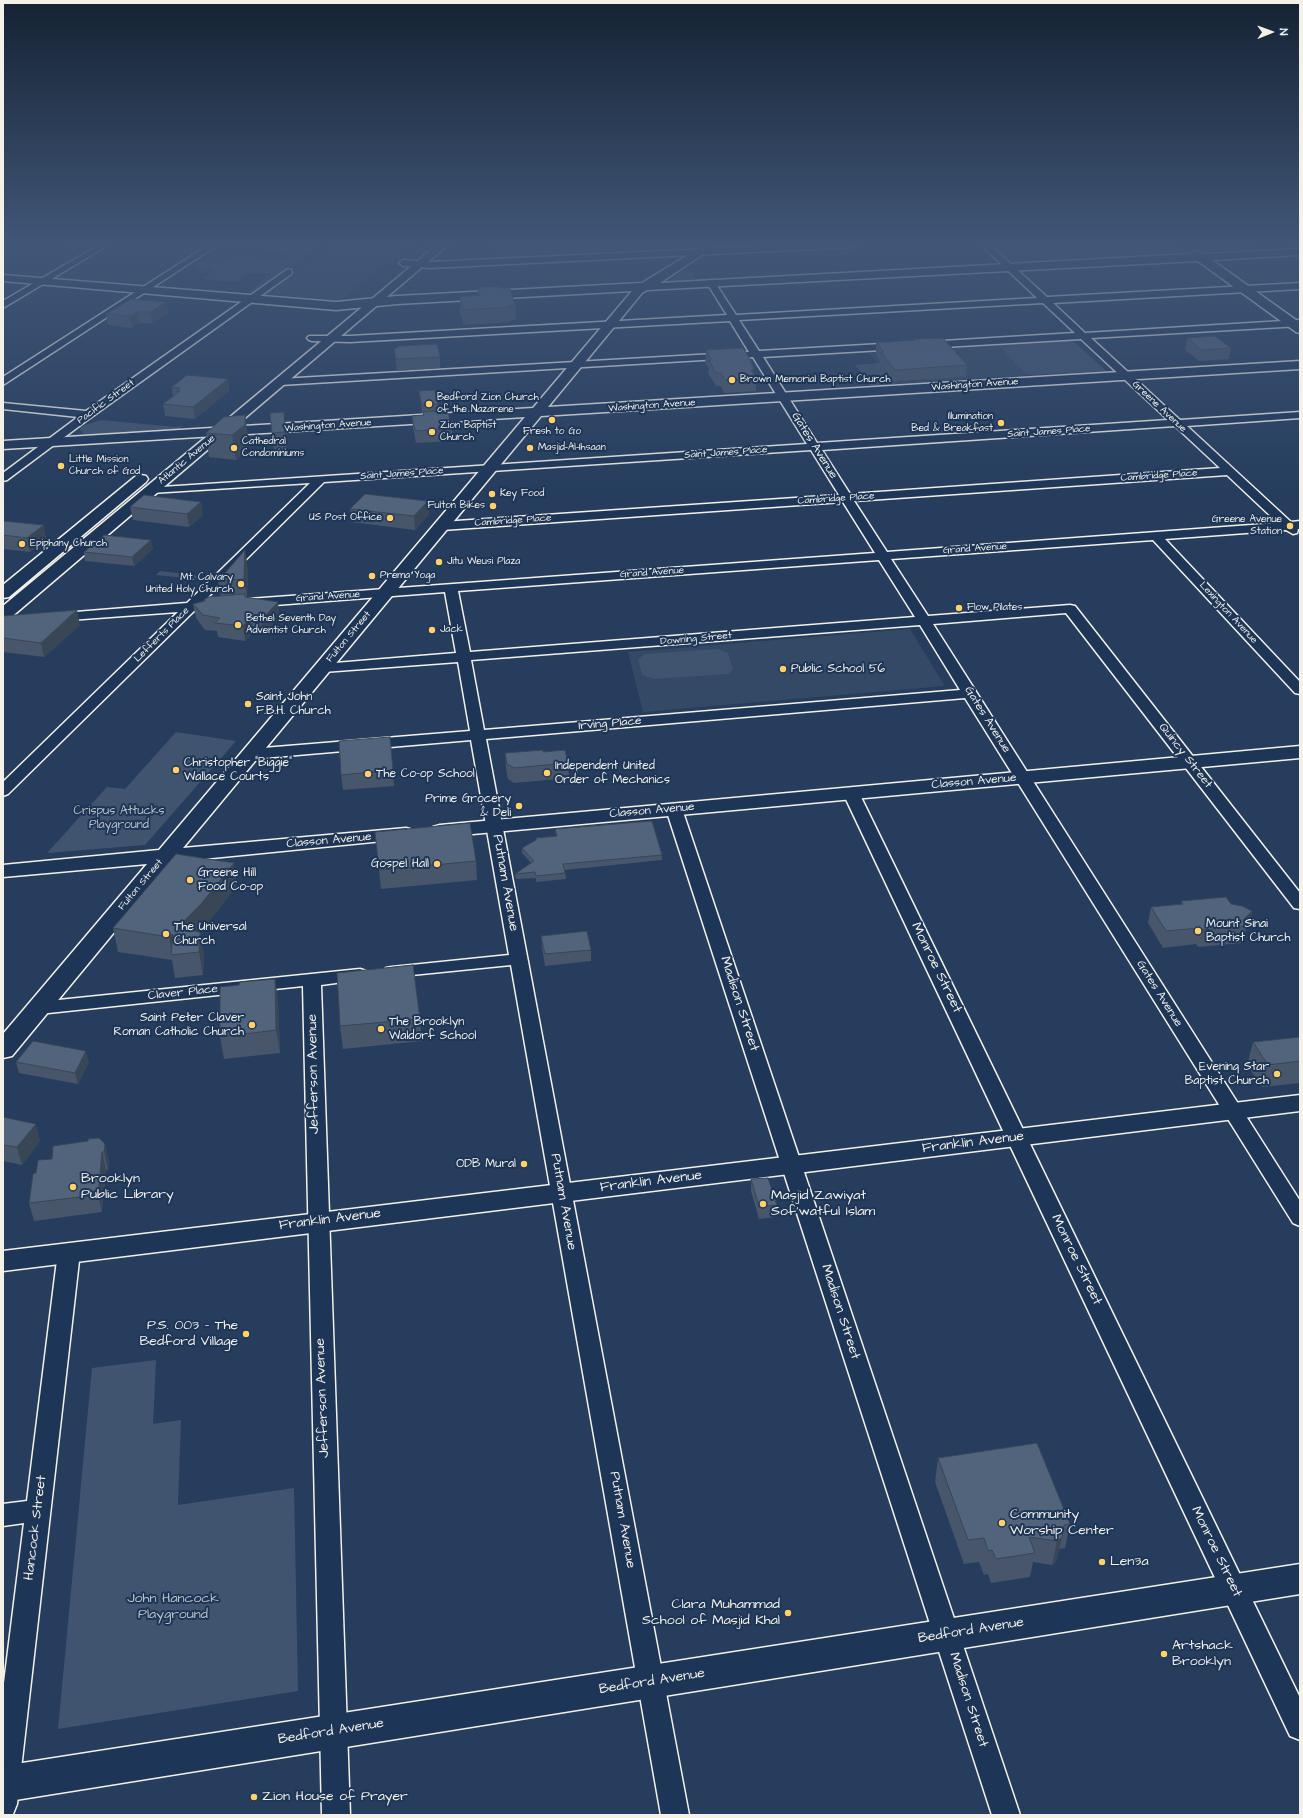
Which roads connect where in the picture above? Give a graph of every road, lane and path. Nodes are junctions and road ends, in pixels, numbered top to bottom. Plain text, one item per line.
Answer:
1 (85, 329) edge
2 (208, 329) edge
3 (329, 329) edge
4 (330, 329) edge
5 (332, 329) edge
6 (539, 329) edge
7 (607, 329) edge
8 (740, 329) edge
9 (1075, 329) edge
10 (1222, 329) edge
11 (1083, 336) junction
12 (302, 346) dead end
13 (756, 355) junction
14 (576, 365) junction
15 (1300, 365) edge
16 (1127, 376) junction
17 (3, 382) edge
18 (280, 382) junction
19 (783, 397) junction
20 (3, 406) edge
21 (536, 413) junction
22 (89, 415) junction
23 (1298, 417) edge
24 (215, 418) dead end
25 (1178, 423) junction
26 (221, 432) junction
27 (196, 433) junction
28 (114, 438) junction
29 (52, 442) junction
30 (3, 445) edge
31 (814, 447) junction
32 (490, 468) junction
33 (151, 470) dead end
34 (1230, 472) junction
35 (3, 478) edge
36 (320, 480) junction
37 (151, 490) junction
38 (847, 498) junction
39 (1294, 525) edge
40 (442, 526) junction
41 (1156, 536) junction
42 (1300, 537) edge
43 (883, 556) junction
44 (451, 588) junction
45 (3, 592) edge
46 (386, 593) junction
47 (190, 607) junction
48 (1070, 609) joint
49 (7, 617) edge
50 (45, 618) edge
51 (924, 621) junction
52 (464, 657) junction
53 (323, 668) junction
54 (1300, 690) edge
55 (970, 693) junction
56 (478, 735) junction
57 (1300, 752) edge
58 (251, 754) junction
59 (1189, 762) junction
60 (1022, 777) junction
61 (3, 791) edge
62 (851, 793) junction
63 (674, 809) junction
64 (495, 826) junction
65 (166, 856) junction
66 (3, 871) edge
67 (1300, 904) edge
68 (519, 959) junction
69 (312, 980) junction
70 (39, 1008) junction
71 (3, 1050) edge
72 (1300, 1103) edge
73 (1233, 1112) junction
74 (1017, 1138) junction
75 (792, 1165) junction
76 (561, 1192) junction
77 (1300, 1218) edge
78 (318, 1222) junction
79 (70, 1252) junction
80 (3, 1261) edge
81 (38, 1510) junction
82 (3, 1515) edge
83 (1300, 1580) edge
84 (1234, 1590) junction
85 (946, 1635) junction
86 (650, 1682) junction
87 (1300, 1727) edge
88 (334, 1732) junction
89 (4, 1791) edge
90 (336, 1815) edge
91 (675, 1815) edge
92 (1006, 1815) edge

1 - 17 street
2 - 22 street, Pacific Street
3 - 12 main road, Atlantic Avenue
4 - 18 main road, Atlantic Avenue
5 - 6 street
7 - 14 main road, Fulton Street
8 - 13 street, Gates Avenue
9 - 11 street, Greene Avenue
10 - 11 street
11 - 13 street
11 - 16 street, Greene Avenue
13 - 14 street
13 - 19 street, Gates Avenue
14 - 18 street
14 - 21 main road, Fulton Street
15 - 16 main road, Washington Avenue
16 - 19 main road, Washington Avenue
16 - 25 street, Greene Avenue
18 - 26 main road, Atlantic Avenue
19 - 21 main road, Washington Avenue
19 - 31 street, Gates Avenue
20 - 22 street
21 - 26 main road, Washington Avenue
21 - 32 main road, Fulton Street
22 - 29 street, Pacific Street
23 - 25 street, Saint James Place
24 - 27 main road, Atlantic Avenue
25 - 31 street, Saint James Place
25 - 34 street, Greene Avenue
26 - 27 main road, Washington Avenue
26 - 37 main road, Atlantic Avenue
27 - 28 main road, Washington Avenue
27 - 28 main road, Atlantic Avenue
28 - 29 main road, Washington Avenue
29 - 30 main road, Washington Avenue
29 - 35 street, Pacific Street
31 - 32 street, Saint James Place
31 - 38 street, Gates Avenue
32 - 36 street, Saint James Place
32 - 40 main road, Fulton Street
33 - 45 main road, Atlantic Avenue
34 - 38 street, Cambridge Place
34 - 39 street, Greene Avenue
36 - 37 street, Saint James Place
36 - 47 street, Lefferts Place
37 - 49 main road, Atlantic Avenue
38 - 40 street, Cambridge Place
38 - 43 street, Gates Avenue
39 - 41 street, Grand Avenue
39 - 42 street, Greene Avenue
40 - 46 main road, Fulton Street
41 - 43 street, Grand Avenue
41 - 54 street, Lexington Avenue
43 - 44 street, Grand Avenue
43 - 51 street, Gates Avenue
44 - 46 street, Grand Avenue
44 - 52 street, Putnam Avenue
46 - 47 street, Grand Avenue
46 - 53 main road, Fulton Street
47 - 50 street, Grand Avenue
47 - 61 street, Lefferts Place
48 - 51 street, Downing Street
48 - 59 street, Quincy Street
51 - 52 street, Downing Street
51 - 55 street, Gates Avenue
52 - 53 street, Downing Street
52 - 56 street, Putnam Avenue
53 - 58 main road, Fulton Street
55 - 56 street, Irving Place
55 - 60 street, Gates Avenue
56 - 58 street, Irving Place
56 - 64 street, Putnam Avenue
57 - 59 main road, Classon Avenue
58 - 65 main road, Fulton Street
59 - 60 main road, Classon Avenue
59 - 67 street, Quincy Street
60 - 62 main road, Classon Avenue
60 - 73 street, Gates Avenue
62 - 63 main road, Classon Avenue
62 - 74 street, Monroe Street
63 - 64 main road, Classon Avenue
63 - 75 street, Madison Street
64 - 65 main road, Classon Avenue
64 - 68 street, Putnam Avenue
65 - 66 main road, Classon Avenue
65 - 70 main road, Fulton Street
68 - 69 street, Claver Place
68 - 76 street, Putnam Avenue
69 - 70 street, Claver Place
69 - 78 street, Jefferson Avenue
70 - 71 main road, Fulton Street
72 - 73 main road, Franklin Avenue
73 - 74 main road, Franklin Avenue
73 - 77 street, Gates Avenue
74 - 75 main road, Franklin Avenue
74 - 84 street, Monroe Street
75 - 76 main road, Franklin Avenue
75 - 85 street, Madison Street
76 - 78 main road, Franklin Avenue
76 - 86 street, Putnam Avenue
78 - 79 main road, Franklin Avenue
78 - 88 street, Jefferson Avenue
79 - 80 main road, Franklin Avenue
79 - 81 street, Hancock Street
81 - 82 street
81 - 89 street, Hancock Street
83 - 84 main road, Bedford Avenue
84 - 85 main road, Bedford Avenue
84 - 87 street, Monroe Street
85 - 86 main road, Bedford Avenue
85 - 92 street, Madison Street
86 - 88 main road, Bedford Avenue
86 - 91 street, Putnam Avenue
88 - 89 main road, Bedford Avenue
88 - 90 street, Jefferson Avenue

